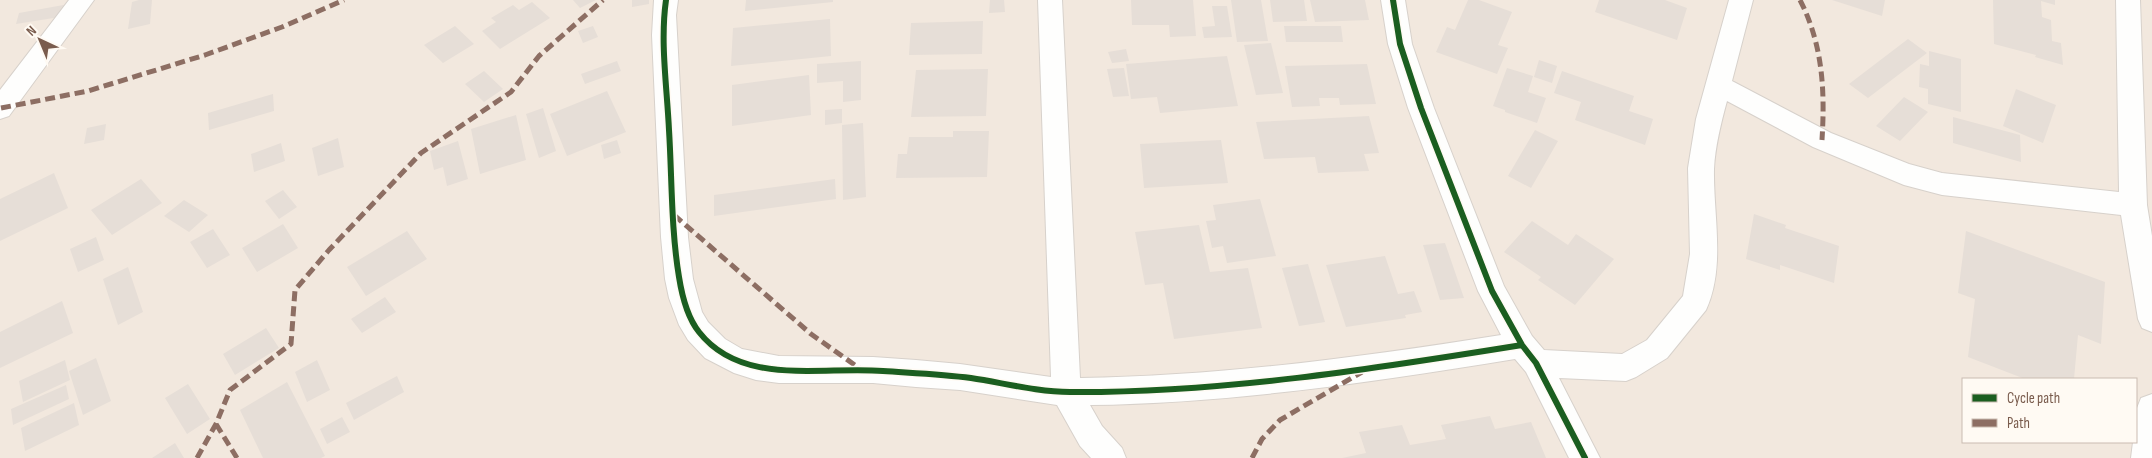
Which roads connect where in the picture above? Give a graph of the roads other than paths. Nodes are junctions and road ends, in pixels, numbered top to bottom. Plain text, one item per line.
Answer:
1 (82, 0) edge
2 (666, 0) edge
3 (1050, 0) edge
4 (1393, 0) edge
5 (1741, 0) edge
6 (2128, 0) edge
7 (1718, 85) junction
8 (0, 109) edge
9 (2133, 205) junction
10 (2152, 320) edge
11 (1529, 354) junction
12 (1066, 392) junction
13 (2152, 408) edge
14 (1111, 458) edge
15 (1584, 458) edge
16 (2146, 458) edge

1 - 8 street
2 - 12 street
3 - 12 street
4 - 11 street
5 - 7 street
6 - 9 street
7 - 9 street
7 - 11 street
9 - 10 street
11 - 12 street
11 - 15 street
12 - 14 street
13 - 16 street

